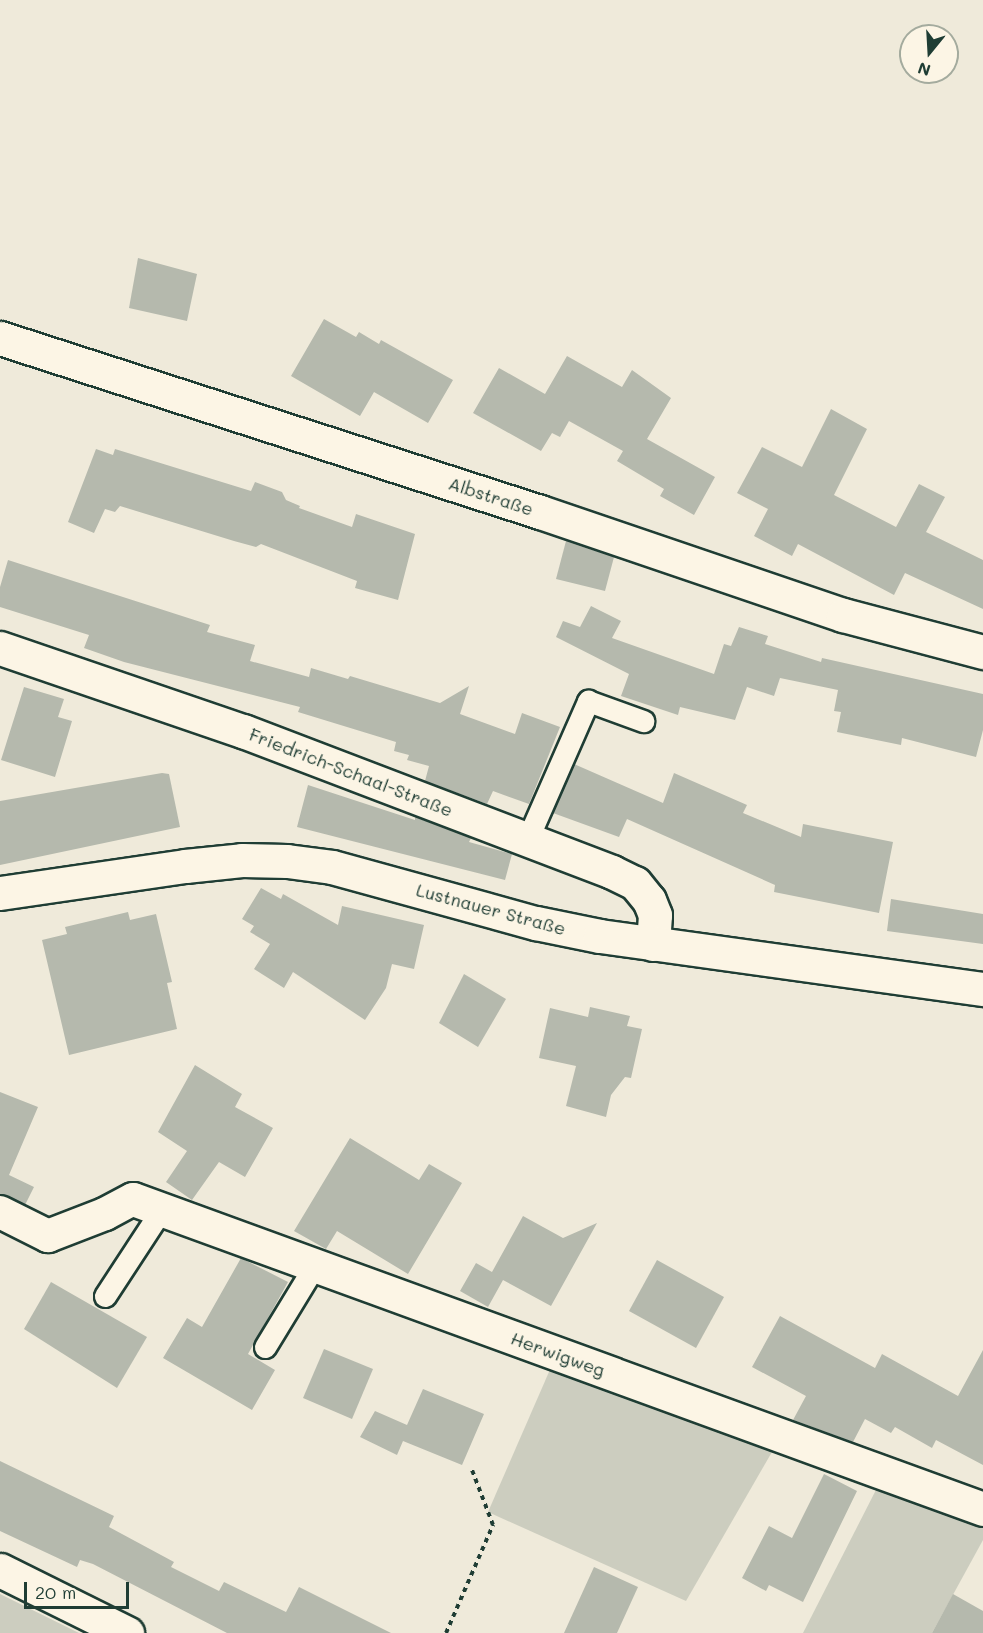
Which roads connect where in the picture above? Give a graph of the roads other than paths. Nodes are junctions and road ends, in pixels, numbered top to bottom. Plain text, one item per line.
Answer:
1 (0, 338) edge
2 (0, 648) edge
3 (983, 652) edge
4 (643, 721) dead end
5 (528, 838) junction
6 (0, 893) edge
7 (653, 944) junction
8 (983, 989) edge
9 (148, 1204) junction
10 (0, 1212) edge
11 (315, 1265) junction
12 (105, 1296) dead end
13 (266, 1347) dead end
14 (983, 1509) edge
15 (0, 1570) edge
16 (128, 1633) edge

1 - 3 street, Albstraße
2 - 5 street, Friedrich-Schaal-Straße
4 - 5 lane
5 - 7 street, Friedrich-Schaal-Straße
6 - 7 street, Lustnauer Straße
7 - 8 street, Lustnauer Straße
9 - 10 street
9 - 11 street, Herwigweg
9 - 12 lane
11 - 13 lane
11 - 14 street, Herwigweg
15 - 16 street

